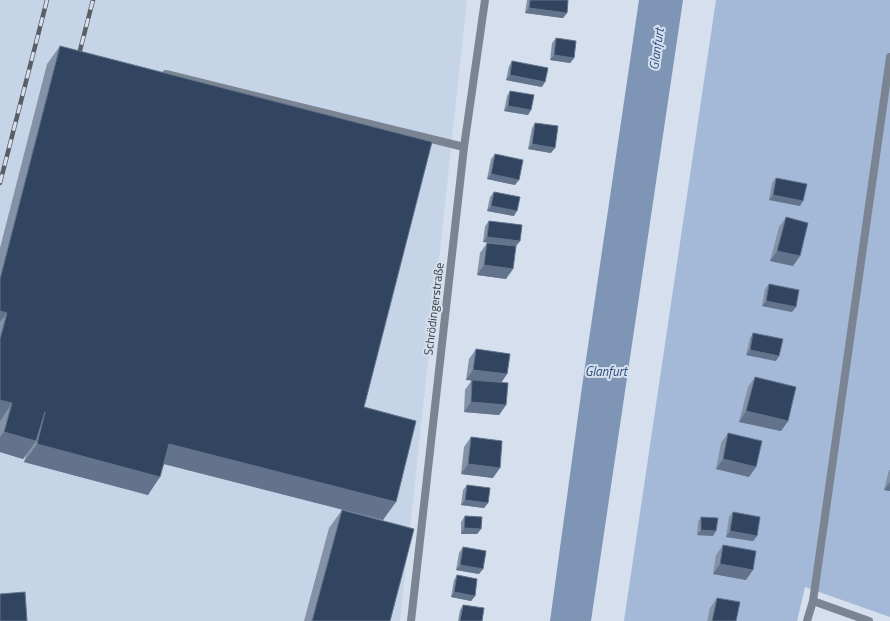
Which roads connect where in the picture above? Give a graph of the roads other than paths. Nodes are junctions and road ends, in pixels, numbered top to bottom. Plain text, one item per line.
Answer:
1 (484, 0) edge
2 (890, 57) edge
3 (154, 71) edge
4 (464, 147) junction
5 (813, 601) junction
6 (411, 621) edge
7 (807, 621) edge
8 (869, 621) edge

1 - 4 street, Schrödingerstraße
2 - 5 street
3 - 4 street
4 - 6 street, Schrödingerstraße
5 - 7 street
5 - 8 street

